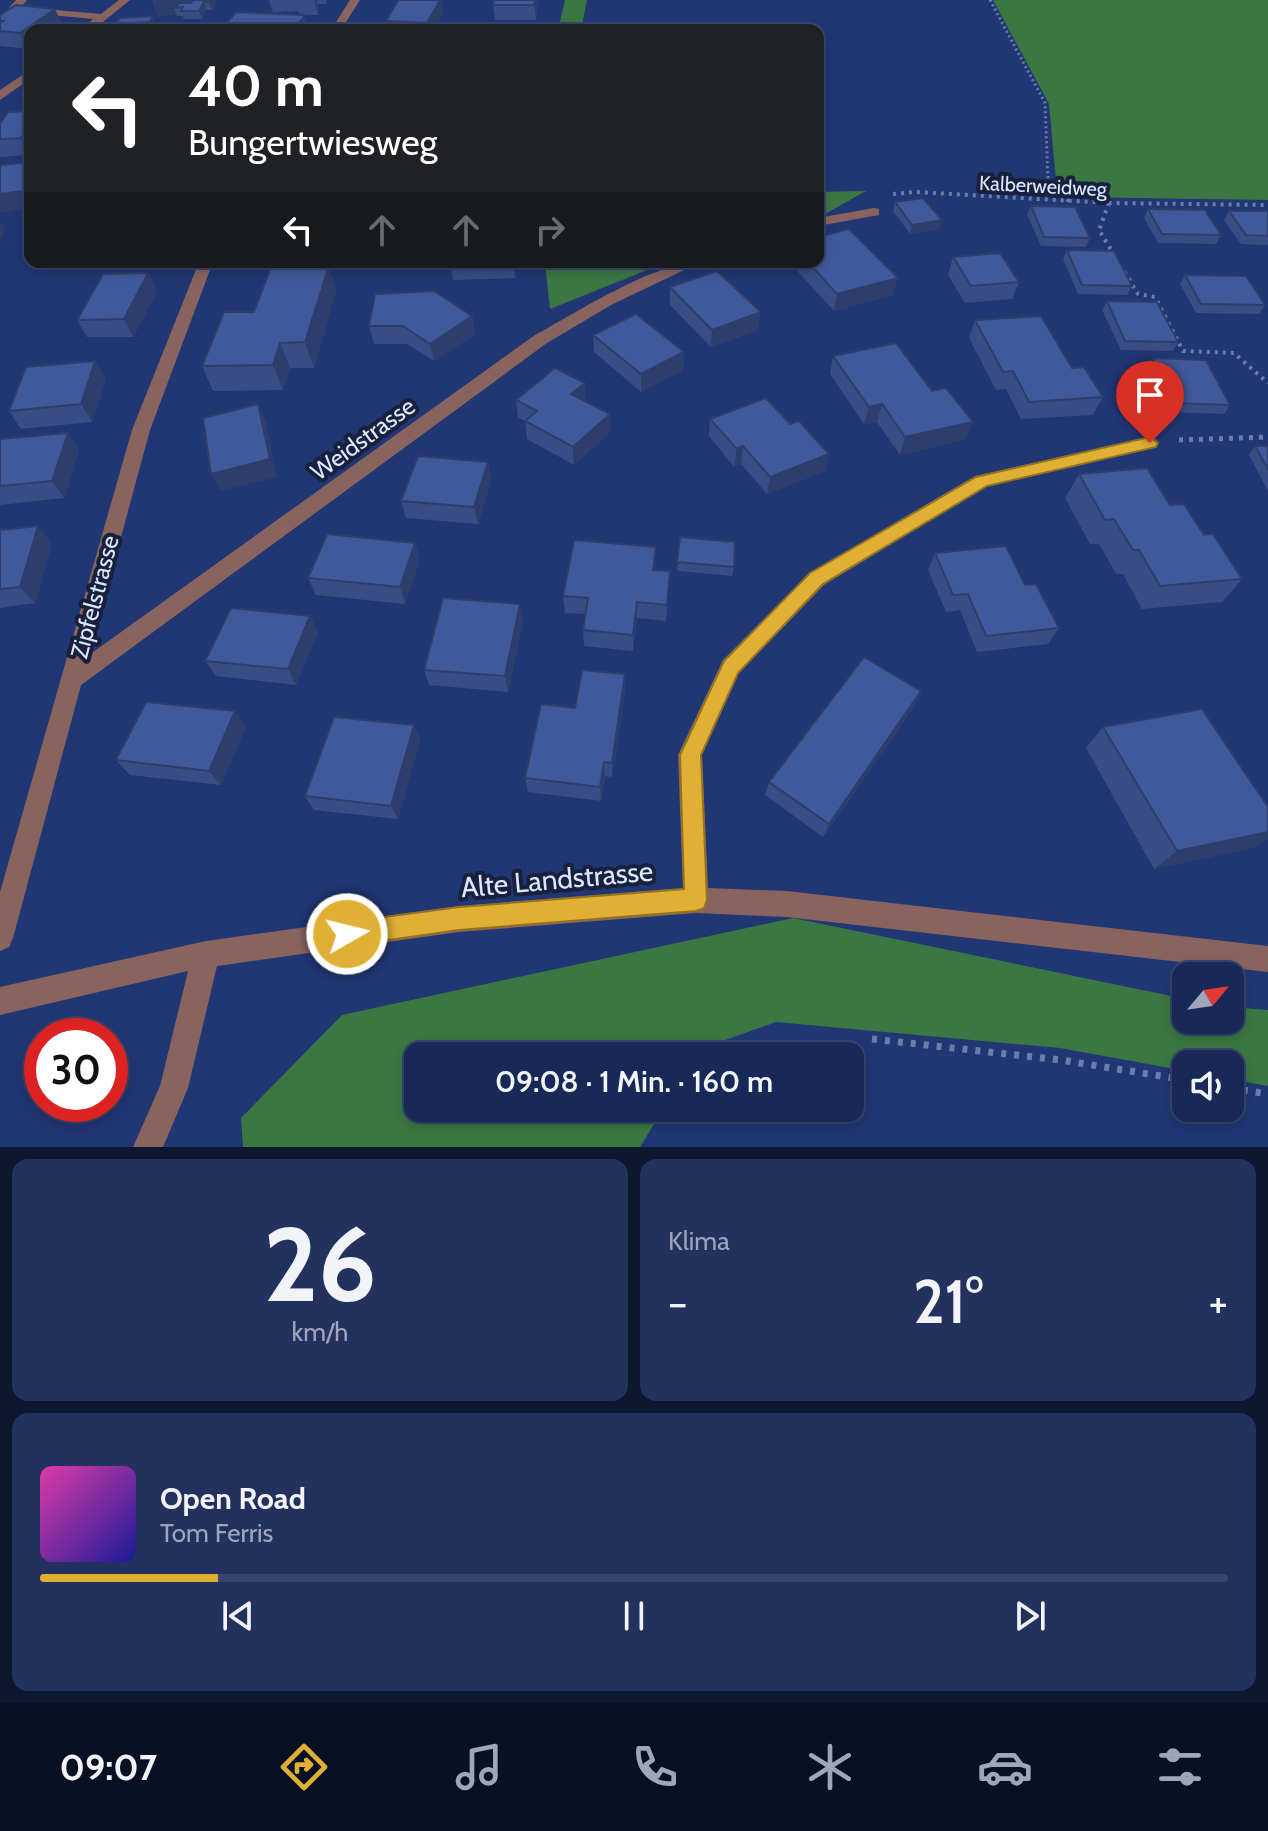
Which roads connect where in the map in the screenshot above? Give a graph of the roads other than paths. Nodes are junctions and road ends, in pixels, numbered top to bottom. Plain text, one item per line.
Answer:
1 (22, 0) edge
2 (125, 0) edge
3 (355, 0) edge
4 (103, 17) junction
5 (94, 24) edge
6 (340, 24) edge
7 (24, 78) edge
8 (0, 96) edge
9 (874, 212) dead end
10 (824, 221) edge
11 (204, 268) edge
12 (681, 268) edge
13 (1150, 443) road end
14 (73, 679) junction
15 (696, 900) junction
16 (0, 938) edge
17 (206, 954) junction
18 (1268, 959) edge
19 (0, 1001) edge
20 (148, 1147) edge

1 - 4 street
2 - 4 street
3 - 6 street
4 - 5 street
7 - 8 street
9 - 10 street
11 - 14 street, Zipfelstrasse
12 - 14 street, Weidstrasse
13 - 15 street
14 - 16 street, Zipfelstrasse
15 - 17 street, Alte Landstrasse
15 - 18 street, Alte Landstrasse
17 - 19 street, Alte Landstrasse
17 - 20 street

